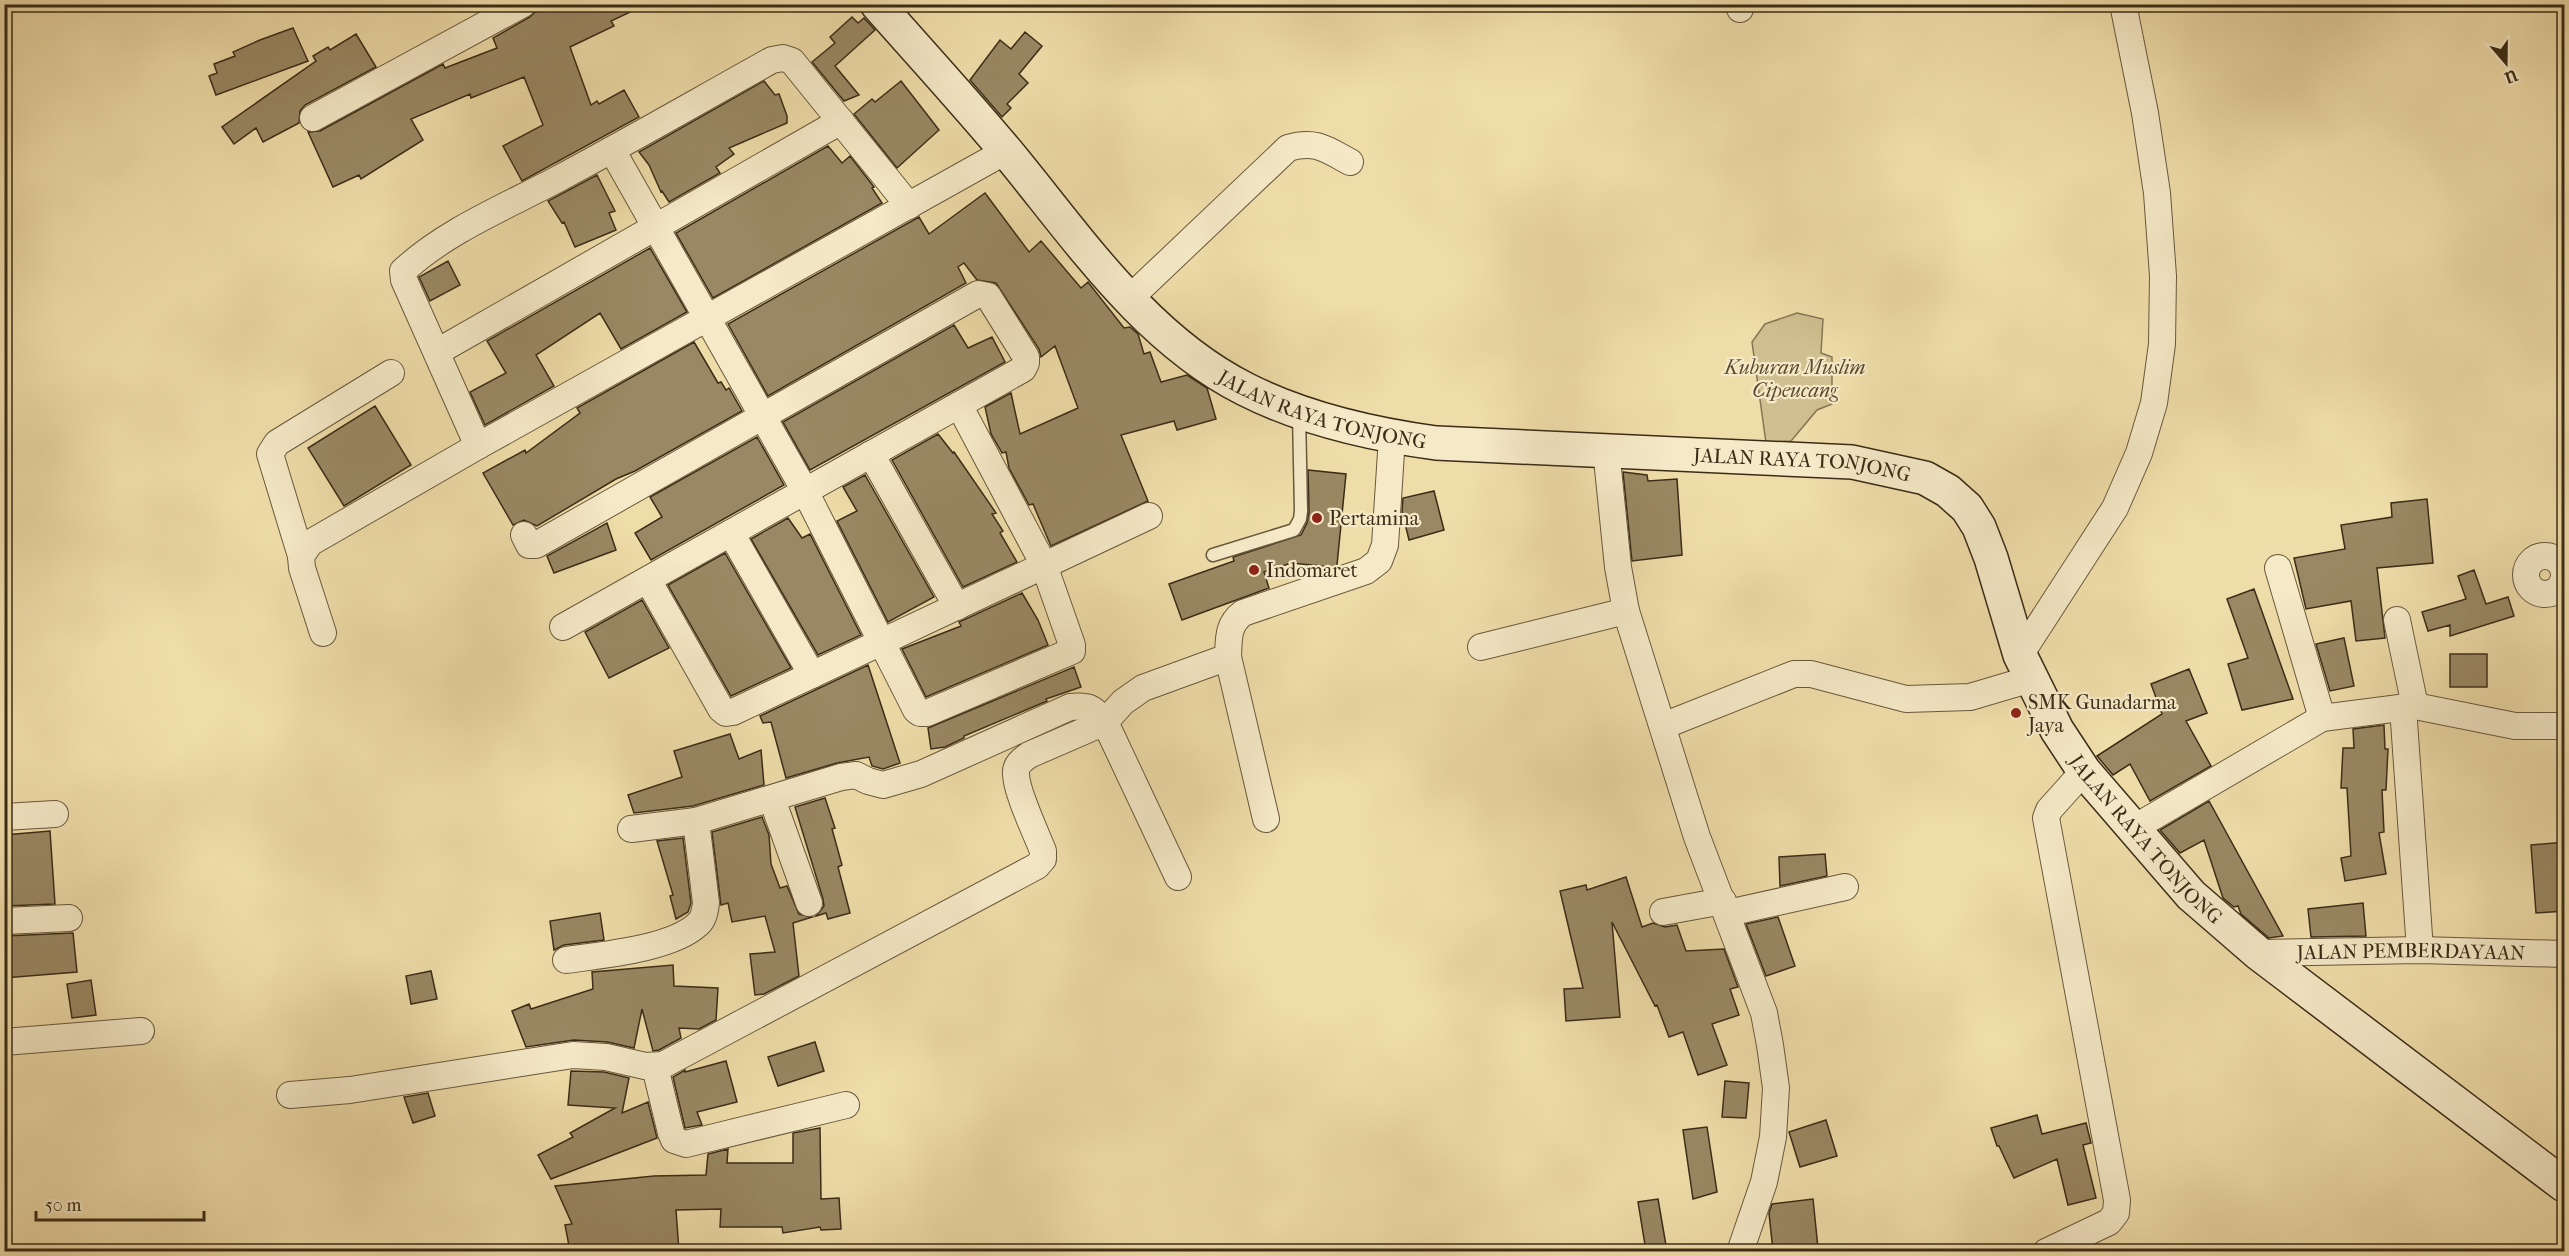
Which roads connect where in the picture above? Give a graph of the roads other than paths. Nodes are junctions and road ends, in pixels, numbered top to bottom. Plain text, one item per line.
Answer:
1 (523, 4) edge
2 (877, 4) edge
3 (2123, 4) edge
4 (313, 118) dead end
5 (841, 121) junction
6 (612, 150) junction
7 (1006, 151) junction
8 (1350, 162) dead end
9 (909, 206) junction
10 (655, 226) junction
11 (1129, 299) junction
12 (708, 319) junction
13 (437, 352) junction
14 (390, 373) dead end
15 (959, 405) junction
16 (1299, 412) junction
17 (764, 418) junction
18 (1392, 436) junction
19 (478, 446) junction
20 (1606, 449) junction
21 (871, 454) junction
22 (805, 491) junction
23 (1149, 516) dead end
24 (731, 533) junction
25 (524, 535) dead end
26 (2560, 552) edge
27 (1213, 555) dead end
28 (301, 556) junction
29 (1044, 565) junction
30 (2278, 567) dead end
31 (648, 580) junction
32 (2561, 595) edge
33 (957, 607) junction
34 (1626, 611) junction
35 (2397, 620) dead end
36 (563, 627) dead end
37 (323, 633) dead end
38 (881, 644) junction
39 (1480, 647) dead end
40 (1228, 657) junction
41 (2025, 667) junction
42 (812, 675) junction
43 (2409, 706) junction
44 (2322, 718) junction
45 (1105, 722) junction
46 (1663, 726) junction
47 (2565, 726) edge
48 (2084, 771) junction
49 (772, 798) junction
50 (55, 814) dead end
51 (4, 817) edge
52 (1266, 819) dead end
53 (696, 821) junction
54 (2134, 828) junction
55 (631, 829) dead end
56 (1178, 877) dead end
57 (1845, 887) dead end
58 (809, 903) dead end
59 (1725, 907) junction
60 (1663, 912) dead end
61 (69, 918) dead end
62 (4, 921) edge
63 (2420, 950) junction
64 (2258, 953) junction
65 (2565, 954) edge
66 (566, 960) dead end
67 (141, 1031) dead end
68 (4, 1042) edge
69 (655, 1067) junction
70 (290, 1095) dead end
71 (846, 1105) dead end
72 (2565, 1185) edge
73 (1740, 1251) edge
74 (2046, 1251) edge

1 - 4 street
2 - 7 main road, JALAN RAYA TONJONG
3 - 41 street
5 - 6 street
5 - 9 street
5 - 10 street
6 - 10 street
6 - 13 street
7 - 9 street
7 - 11 main road, JALAN RAYA TONJONG
8 - 11 street
9 - 12 street
10 - 12 street
10 - 13 street
11 - 16 main road, JALAN RAYA TONJONG
12 - 17 street
12 - 19 street
13 - 19 street
14 - 28 street
15 - 17 street
15 - 21 street
15 - 29 street
16 - 18 main road, JALAN RAYA TONJONG
16 - 27 lane
17 - 22 street
17 - 25 street
18 - 20 main road, JALAN RAYA TONJONG
18 - 40 street
19 - 28 street
20 - 34 street
20 - 41 main road, JALAN RAYA TONJONG
21 - 22 street
21 - 33 street
22 - 24 street
22 - 38 street
23 - 29 street
24 - 31 street
24 - 42 street
26 - 32 street
26 - 32 street
28 - 37 street
29 - 33 street
29 - 38 street
30 - 44 street
31 - 36 street
31 - 42 street
33 - 38 street
34 - 39 street
34 - 46 street
35 - 43 street
38 - 42 street
40 - 45 street
40 - 52 street
41 - 46 street
41 - 48 main road, JALAN RAYA TONJONG
43 - 44 street
43 - 47 street
43 - 63 street
44 - 54 street
45 - 49 street
45 - 56 street
45 - 69 street
46 - 59 street
48 - 54 main road, JALAN RAYA TONJONG
48 - 74 street
49 - 53 street
49 - 58 street
50 - 51 street
53 - 55 street
53 - 66 street
54 - 64 main road, JALAN RAYA TONJONG
57 - 59 street
59 - 60 street
59 - 73 street
61 - 62 street
63 - 64 street, JALAN PEMBERDAYAAN
63 - 65 street, JALAN PEMBERDAYAAN
64 - 72 main road, JALAN RAYA TONJONG
67 - 68 street
69 - 70 street
69 - 71 street

